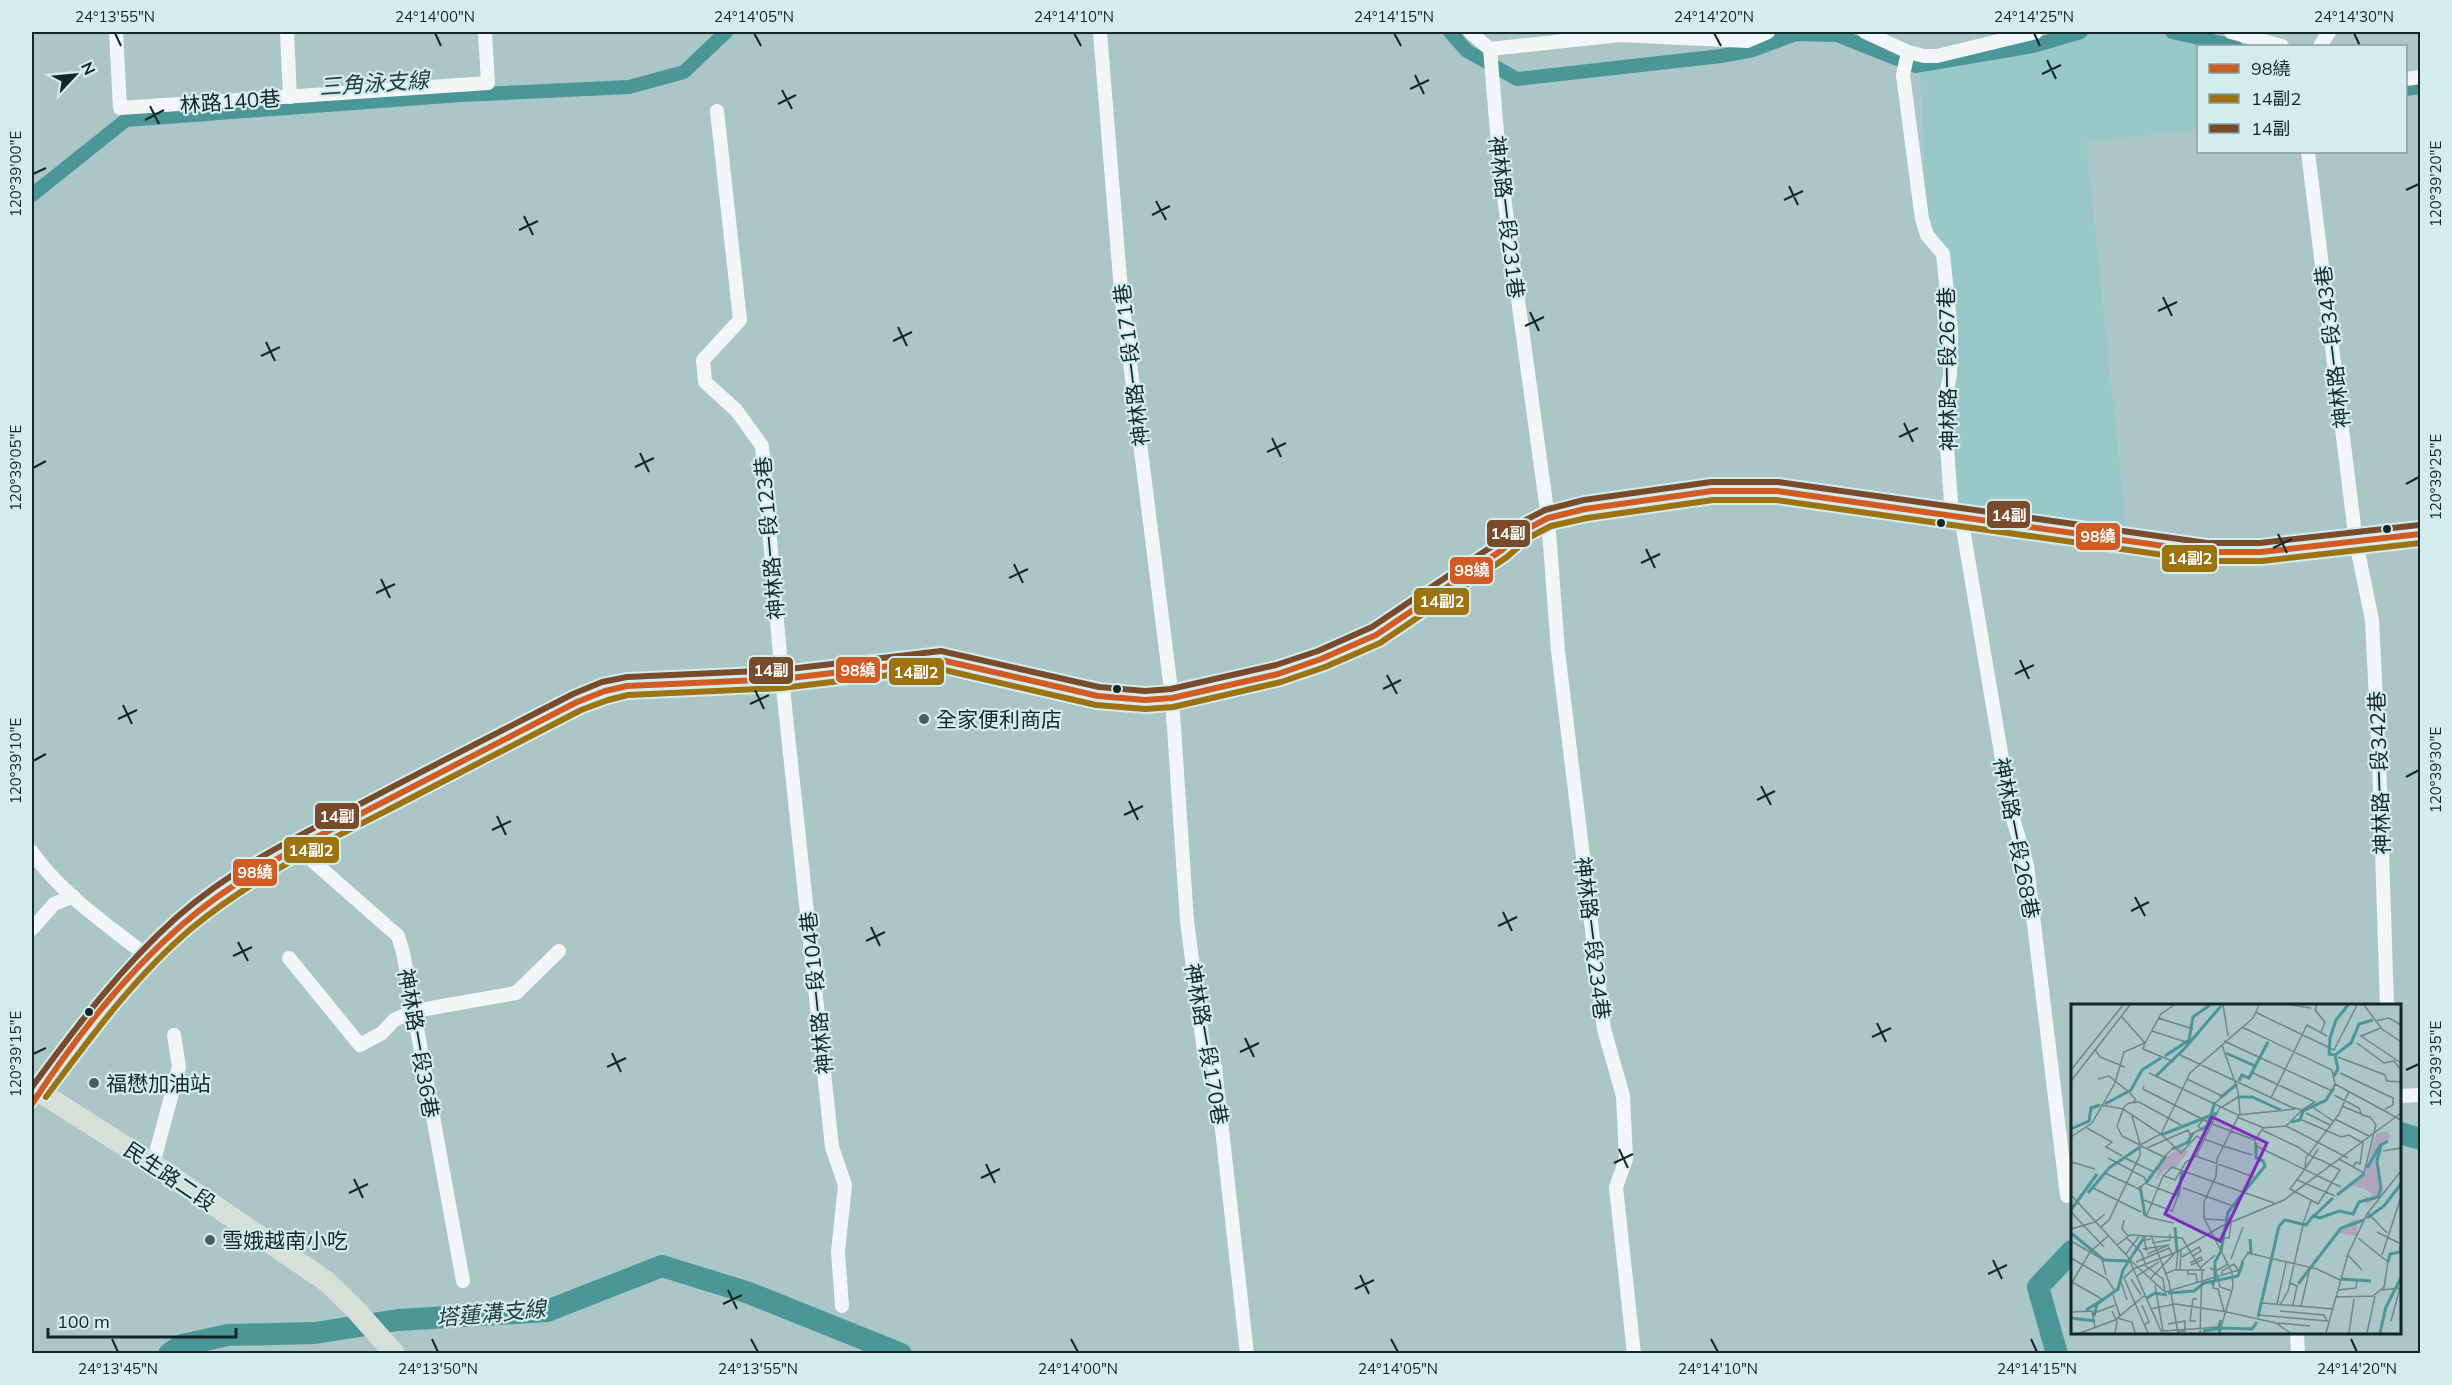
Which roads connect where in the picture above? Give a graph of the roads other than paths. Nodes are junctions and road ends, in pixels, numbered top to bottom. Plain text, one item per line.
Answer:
1 (116, 32) edge
2 (287, 32) edge
3 (485, 32) edge
4 (1100, 32) edge
5 (1470, 32) edge
6 (1768, 32) edge
7 (1865, 32) edge
8 (2036, 32) edge
9 (2232, 32) edge
10 (2329, 32) edge
11 (1880, 34) edge
12 (2278, 45) edge
13 (2321, 45) edge
14 (1490, 49) junction
15 (1908, 52) junction
16 (290, 97) junction
17 (717, 111) dead end
18 (2308, 153) edge
19 (1956, 517) junction
20 (1548, 519) junction
21 (2421, 534) edge
22 (2356, 543) junction
23 (782, 679) junction
24 (1172, 698) junction
25 (298, 848) junction
26 (32, 852) edge
27 (73, 896) junction
28 (32, 929) edge
29 (559, 951) dead end
30 (148, 957) junction
31 (289, 958) dead end
32 (2387, 1004) edge
33 (414, 1011) junction
34 (174, 1035) dead end
35 (34, 1094) edge
36 (2421, 1095) edge
37 (2401, 1096) edge
38 (153, 1164) junction
39 (2067, 1196) dead end
40 (463, 1281) dead end
41 (842, 1306) dead end
42 (2297, 1334) edge
43 (395, 1353) edge
44 (1247, 1353) edge
45 (1634, 1353) edge
46 (2298, 1353) edge

1 - 16 street, 林路140巷
2 - 16 street
3 - 16 street, 林路140巷
4 - 24 street, 神林路一段171巷
5 - 14 street
6 - 14 street
7 - 11 street
8 - 15 street
9 - 12 street
10 - 13 street
11 - 15 street
14 - 20 street, 神林路一段231巷
15 - 19 street, 神林路一段267巷
17 - 23 street, 神林路一段123巷
18 - 22 street, 神林路一段343巷
19 - 20 street
19 - 22 street
19 - 39 street, 神林路一段268巷
20 - 24 street
20 - 45 street, 神林路一段234巷
21 - 22 street
22 - 32 street, 神林路一段342巷
23 - 24 street
23 - 25 street
23 - 41 street, 神林路一段104巷
24 - 44 street, 神林路一段170巷
25 - 30 street
25 - 33 street, 神林路一段36巷
26 - 27 street
27 - 28 street
27 - 30 street
29 - 33 street
30 - 35 street
31 - 33 street
33 - 40 street, 神林路一段36巷
34 - 38 street
35 - 38 main road, 民生路二段
36 - 37 street
38 - 43 main road, 民生路二段
42 - 46 street

